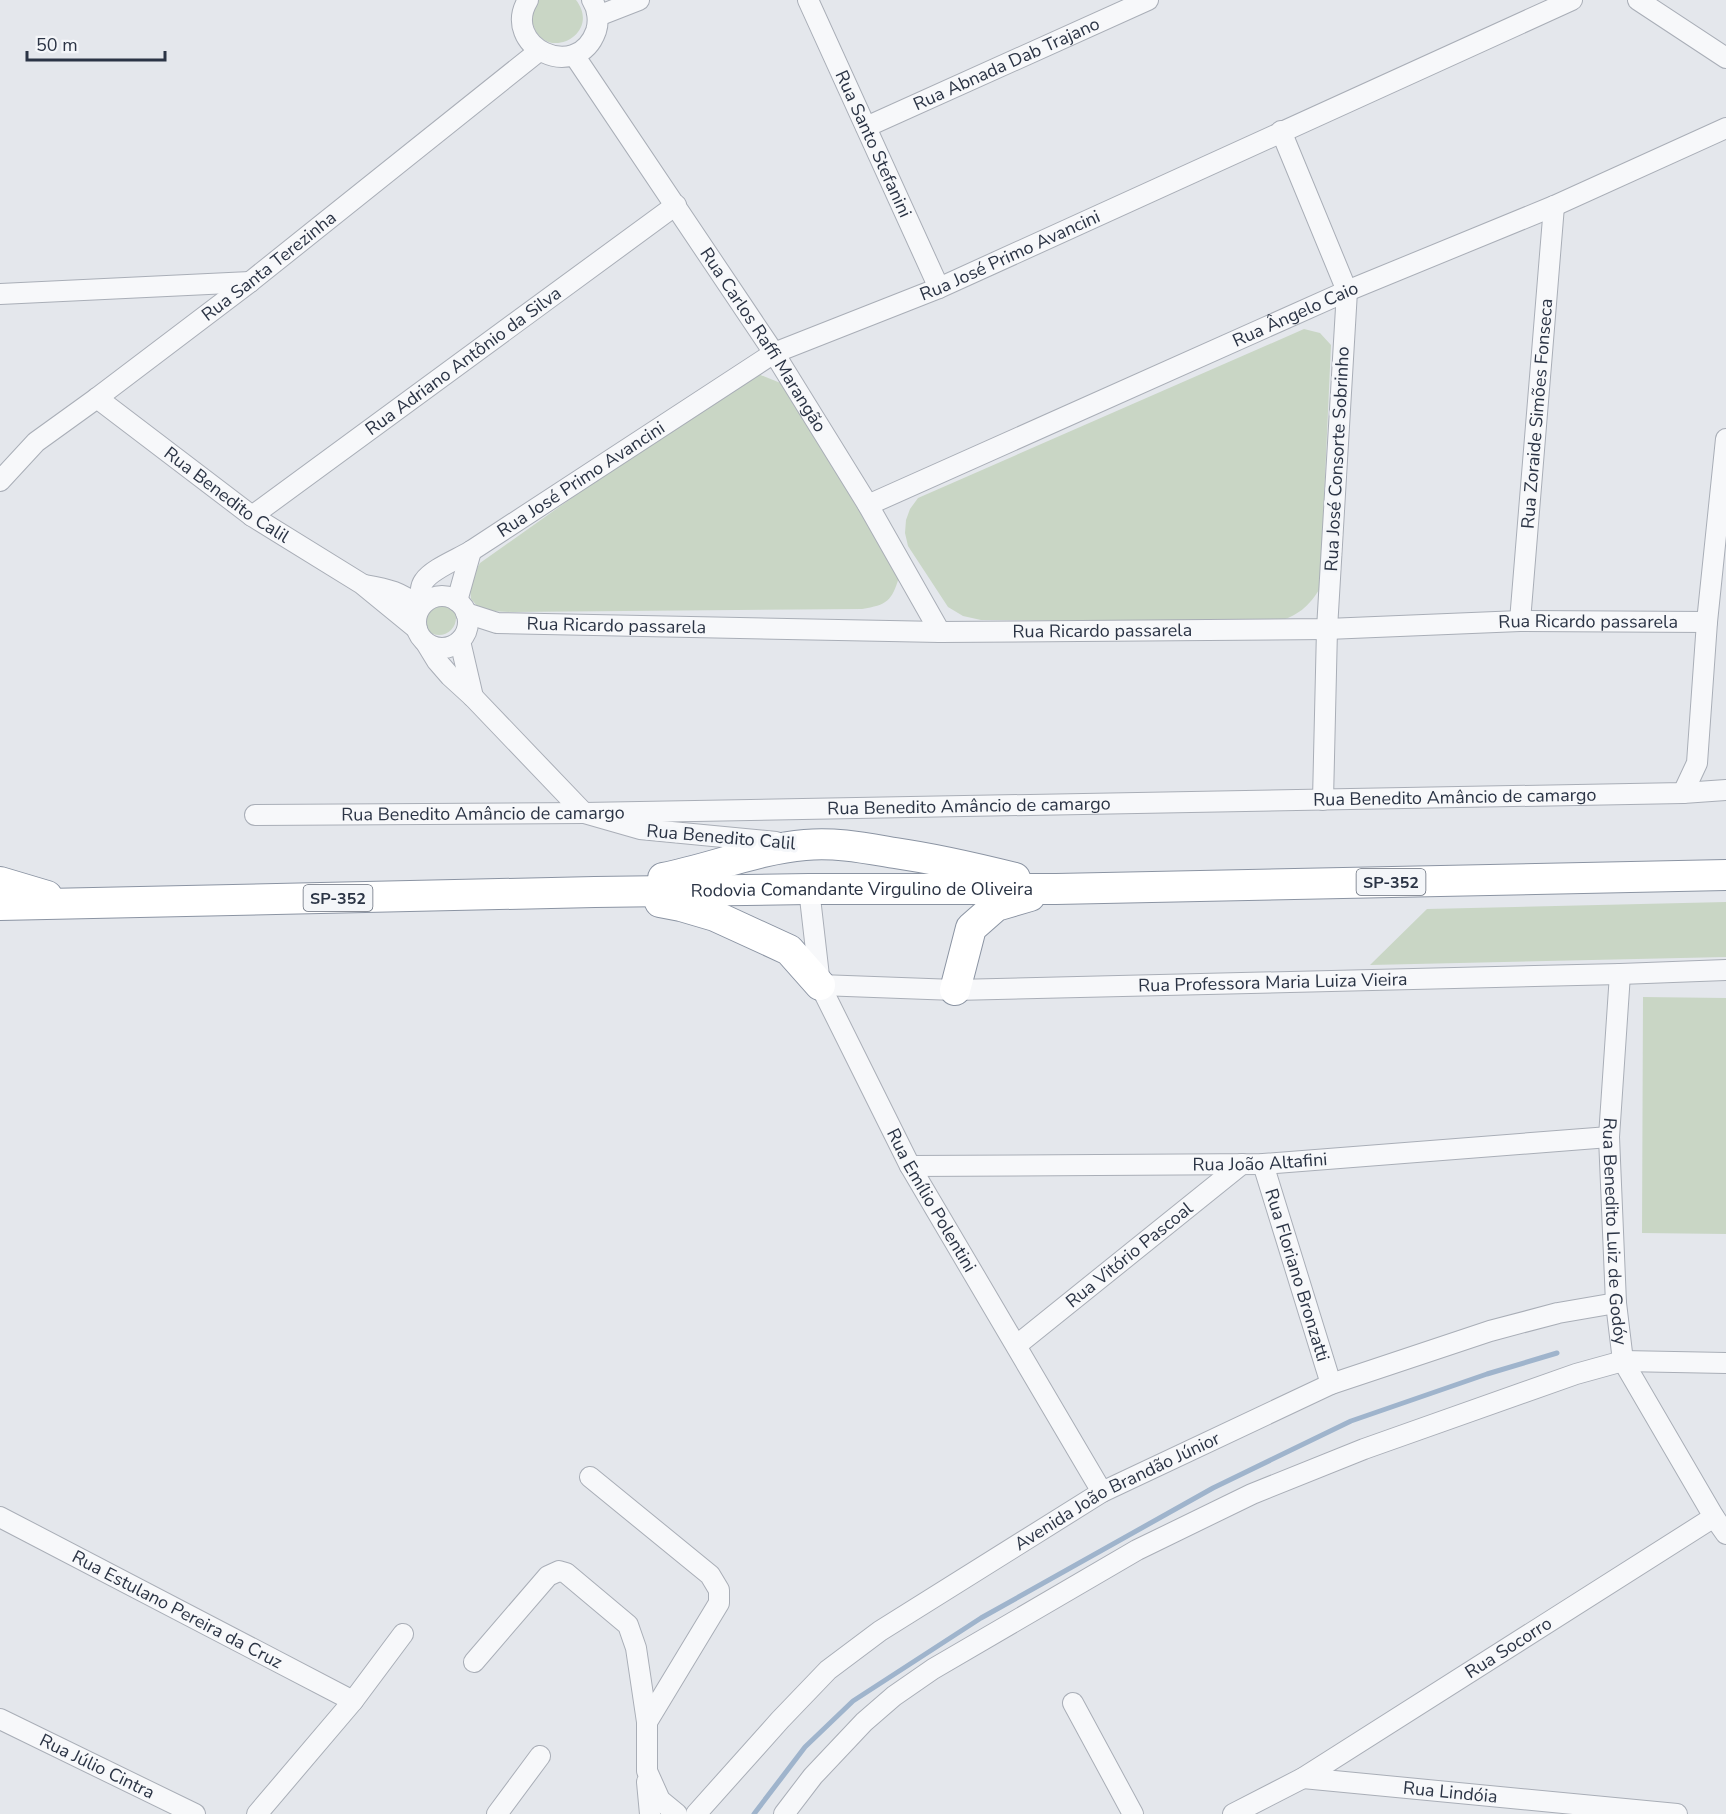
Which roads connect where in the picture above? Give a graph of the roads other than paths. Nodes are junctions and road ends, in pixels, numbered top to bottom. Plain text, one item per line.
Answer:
1 (528, 0) edge
2 (639, 0) edge
3 (808, 0) edge
4 (1148, 0) edge
5 (1572, 0) edge
6 (1638, 0) edge
7 (595, 8) edge
8 (538, 51) junction
9 (574, 55) junction
10 (1726, 58) edge
11 (866, 127) junction
12 (1726, 128) edge
13 (1281, 131) junction
14 (676, 206) junction
15 (1554, 206) junction
16 (250, 282) junction
17 (939, 288) junction
18 (1347, 291) junction
19 (0, 294) edge
20 (774, 352) junction
21 (98, 398) junction
22 (1726, 439) edge
23 (0, 481) edge
24 (868, 505) junction
25 (252, 516) junction
26 (471, 551) junction
27 (362, 584) junction
28 (421, 606) junction
29 (461, 607) junction
30 (1520, 621) junction
31 (1707, 622) junction
32 (497, 623) junction
33 (1327, 629) junction
34 (940, 632) junction
35 (421, 636) junction
36 (461, 639) junction
37 (473, 697) junction
38 (1726, 790) edge
39 (1683, 793) junction
40 (1323, 800) junction
41 (584, 813) junction
42 (255, 815) dead end
43 (806, 845) junction
44 (1726, 875) edge
45 (0, 882) edge
46 (809, 889) junction
47 (1056, 889) junction
48 (595, 892) junction
49 (0, 905) edge
50 (82, 905) junction
51 (0, 923) edge
52 (1726, 970) edge
53 (1620, 974) junction
54 (820, 985) junction
55 (955, 990) junction
56 (1609, 1137) junction
57 (1242, 1164) junction
58 (1263, 1164) junction
59 (910, 1166) junction
60 (1616, 1303) junction
61 (1017, 1345) junction
62 (1623, 1361) junction
63 (1726, 1363) edge
64 (1331, 1384) junction
65 (590, 1477) dead end
66 (1102, 1492) junction
67 (0, 1517) edge
68 (1714, 1517) junction
69 (1726, 1533) edge
70 (404, 1634) dead end
71 (474, 1662) dead end
72 (353, 1701) junction
73 (1073, 1703) dead end
74 (0, 1719) edge
75 (647, 1722) junction
76 (540, 1756) dead end
77 (646, 1771) junction
78 (1303, 1778) junction
79 (195, 1814) edge
80 (256, 1814) edge
81 (497, 1814) edge
82 (650, 1814) edge
83 (677, 1814) edge
84 (696, 1814) edge
85 (784, 1814) edge
86 (1133, 1814) edge
87 (1233, 1814) edge
88 (1677, 1814) edge

1 - 8 street
2 - 7 street
3 - 11 street, Rua Santo Stefanini
4 - 11 street, Rua Abnada Dab Trajano
5 - 13 street, Rua José Primo Avancini
6 - 10 street
7 - 9 street
8 - 9 street
8 - 16 street, Rua Santa Terezinha
9 - 14 street, Rua Carlos Raffi Marangão
11 - 17 street, Rua Santo Stefanini
12 - 15 street, Rua Ângelo Caio
13 - 17 street, Rua José Primo Avancini
13 - 18 street, Rua José Consorte Sobrinho
14 - 20 street, Rua Carlos Raffi Marangão
14 - 25 street, Rua Adriano Antônio da Silva
15 - 18 street, Rua Ângelo Caio
15 - 30 street, Rua Zoraide Simões Fonseca
16 - 19 street
16 - 21 street, Rua Santa Terezinha
17 - 20 street, Rua José Primo Avancini
18 - 24 street, Rua Ângelo Caio
18 - 33 street, Rua José Consorte Sobrinho
20 - 24 street, Rua Carlos Raffi Marangão
20 - 26 street, Rua José Primo Avancini
21 - 23 street, Rua Santa Terezinha
21 - 25 street, Rua Benedito Calil
22 - 31 street
24 - 34 street, Rua Carlos Raffi Marangão
25 - 27 street, Rua Benedito Calil
26 - 28 street, Rua José Primo Avancini
26 - 29 street
27 - 28 street, Rua Benedito Calil
27 - 35 street, Rua Benedito Calil
28 - 29 street
28 - 35 street
29 - 32 street, Rua Ricardo passarela
29 - 36 street
30 - 31 street, Rua Ricardo passarela
30 - 33 street, Rua Ricardo passarela
31 - 39 street
32 - 34 street, Rua Ricardo passarela
32 - 36 street, Rua Ricardo passarela
33 - 34 street, Rua Ricardo passarela
33 - 40 street, Rua José Consorte Sobrinho
35 - 36 street
35 - 37 street, Rua Benedito Calil
36 - 37 street
37 - 41 street, Rua Benedito Calil
38 - 39 street, Rua Benedito Amâncio de camargo
39 - 40 street, Rua Benedito Amâncio de camargo
40 - 41 street, Rua Benedito Amâncio de camargo
41 - 42 street, Rua Benedito Amâncio de camargo
41 - 43 street, Rua Benedito Calil
43 - 46 highway
43 - 47 highway
43 - 48 highway
44 - 47 highway, Rodovia Comandante Virgulino de Oliveira / SP-352
45 - 50 highway
46 - 47 highway, Rodovia Comandante Virgulino de Oliveira / SP-352
46 - 48 highway, Rodovia Comandante Virgulino de Oliveira / SP-352
46 - 54 street, Rua Emílio Polentini
47 - 55 highway
48 - 50 highway, Rodovia Comandante Virgulino de Oliveira / SP-352
48 - 54 highway
49 - 50 highway, Rodovia Comandante Virgulino de Oliveira / SP-352
50 - 51 highway
52 - 53 street, Rua Professora Maria Luiza Vieira
53 - 55 street, Rua Professora Maria Luiza Vieira
53 - 56 street, Rua Benedito Luiz de Godóy
54 - 55 street, Rua Professora Maria Luiza Vieira
54 - 59 street, Rua Emílio Polentini
56 - 58 street, Rua João Altafini
56 - 60 street, Rua Benedito Luiz de Godóy
57 - 58 street, Rua João Altafini
57 - 59 street, Rua João Altafini
57 - 61 street, Rua Vitório Pascoal
58 - 64 street, Rua Floriano Bronzatti
59 - 61 street, Rua Emílio Polentini
60 - 62 street, Rua Benedito Luiz de Godóy
60 - 64 street, Avenida João Brandão Júnior
61 - 66 street, Rua Emílio Polentini
62 - 63 street
62 - 68 street, Rua Benedito Luiz de Godóy
62 - 85 street
64 - 66 street, Avenida João Brandão Júnior
65 - 75 street
66 - 84 street, Avenida João Brandão Júnior
67 - 72 street, Rua Estulano Pereira da Cruz
68 - 69 street, Rua Benedito Luiz de Godóy
68 - 78 street, Rua Socorro
70 - 72 street
71 - 75 street
72 - 80 street
73 - 86 street
74 - 79 street, Rua Júlio Cintra
75 - 77 street
76 - 81 street
77 - 82 street
77 - 83 street
78 - 87 street
78 - 88 street, Rua Lindóia

